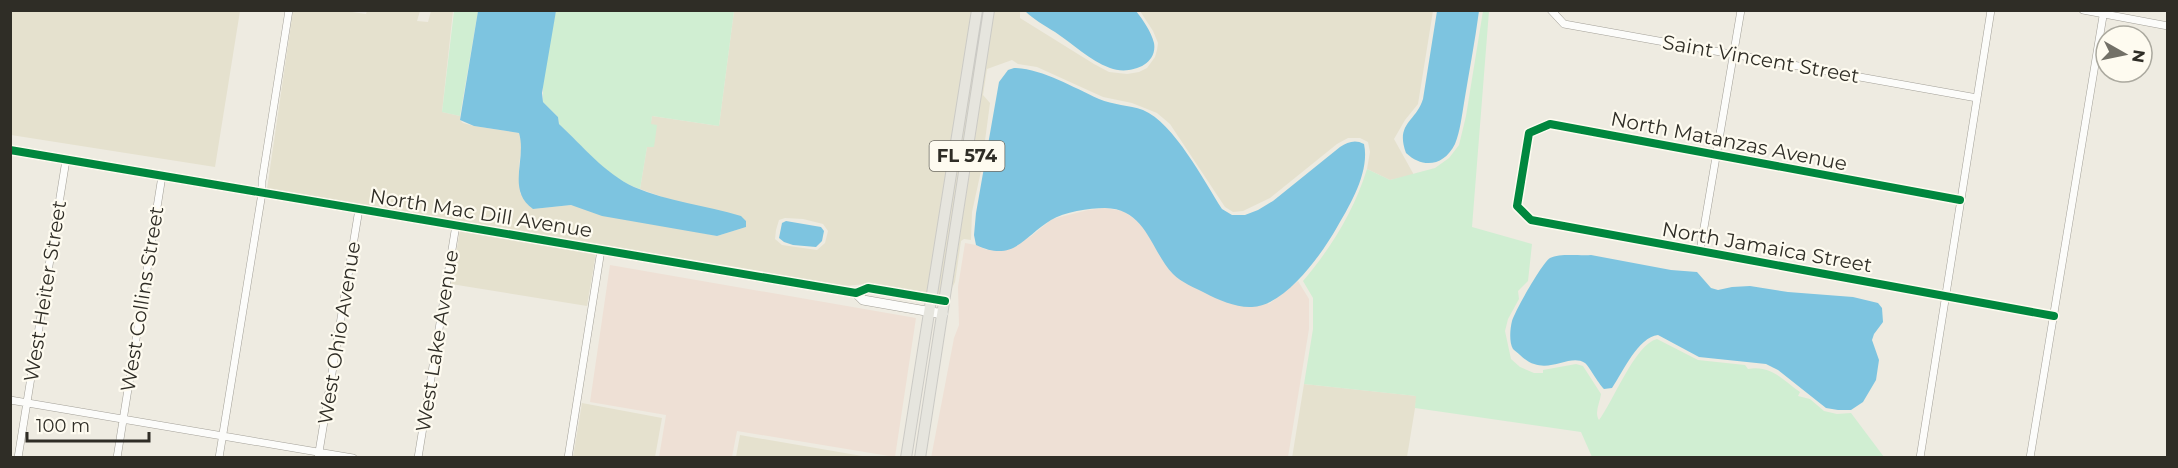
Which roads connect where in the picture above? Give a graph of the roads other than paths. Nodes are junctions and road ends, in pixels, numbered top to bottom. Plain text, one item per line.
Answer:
1 (289, 10) edge
2 (977, 10) edge
3 (989, 10) edge
4 (1551, 10) edge
5 (1741, 10) edge
6 (1991, 10) edge
7 (2083, 10) edge
8 (2103, 12) edge
9 (2168, 26) edge
10 (1734, 54) junction
11 (1977, 98) junction
12 (10, 150) edge
13 (1717, 155) junction
14 (66, 160) junction
15 (1523, 168) joint
16 (162, 176) junction
17 (262, 193) junction
18 (1960, 200) junction
19 (359, 209) junction
20 (456, 225) junction
21 (601, 250) junction
22 (1701, 251) junction
23 (856, 292) junction
24 (1945, 296) junction
25 (932, 299) junction
26 (945, 301) junction
27 (929, 312) junction
28 (943, 314) junction
29 (2054, 316) junction
30 (10, 400) edge
31 (27, 403) junction
32 (123, 419) junction
33 (223, 436) junction
34 (319, 455) edge
35 (18, 458) edge
36 (117, 458) edge
37 (219, 458) edge
38 (353, 458) edge
39 (418, 458) edge
40 (568, 458) edge
41 (906, 458) edge
42 (920, 458) edge
43 (1920, 458) edge
44 (2030, 458) edge

1 - 17 street
2 - 25 main road, FL 574
3 - 26 main road, FL 574
4 - 10 street, Saint Vincent Street
5 - 10 street
6 - 11 street
7 - 8 street
8 - 9 street
8 - 29 street
10 - 11 street, Saint Vincent Street
10 - 13 street
11 - 18 street
12 - 14 street, North Mac Dill Avenue
13 - 15 street, North Matanzas Avenue
13 - 18 street, North Matanzas Avenue
13 - 22 street
14 - 16 street, North Mac Dill Avenue
14 - 31 street, West Heiter Street
15 - 22 street, North Jamaica Street
16 - 17 street, North Mac Dill Avenue
16 - 32 street, West Collins Street
17 - 19 street, North Mac Dill Avenue
17 - 33 street
18 - 24 street
19 - 20 street, North Mac Dill Avenue
19 - 34 street, West Ohio Avenue
20 - 21 street, North Mac Dill Avenue
20 - 39 street, West Lake Avenue
21 - 23 street, North Mac Dill Avenue
21 - 40 street
22 - 24 street, North Jamaica Street
23 - 25 street, North Mac Dill Avenue
23 - 27 street, North Mac Dill Avenue
24 - 29 street, North Jamaica Street
24 - 43 street
25 - 26 street, North Mac Dill Avenue
25 - 27 main road, FL 574
26 - 28 main road, FL 574
27 - 28 street, North Mac Dill Avenue
27 - 41 main road, FL 574
28 - 42 main road, FL 574
29 - 44 street
30 - 31 street
31 - 32 street
31 - 35 street, West Heiter Street
32 - 33 street
32 - 36 street, West Collins Street
33 - 34 street
33 - 37 street
34 - 38 street

